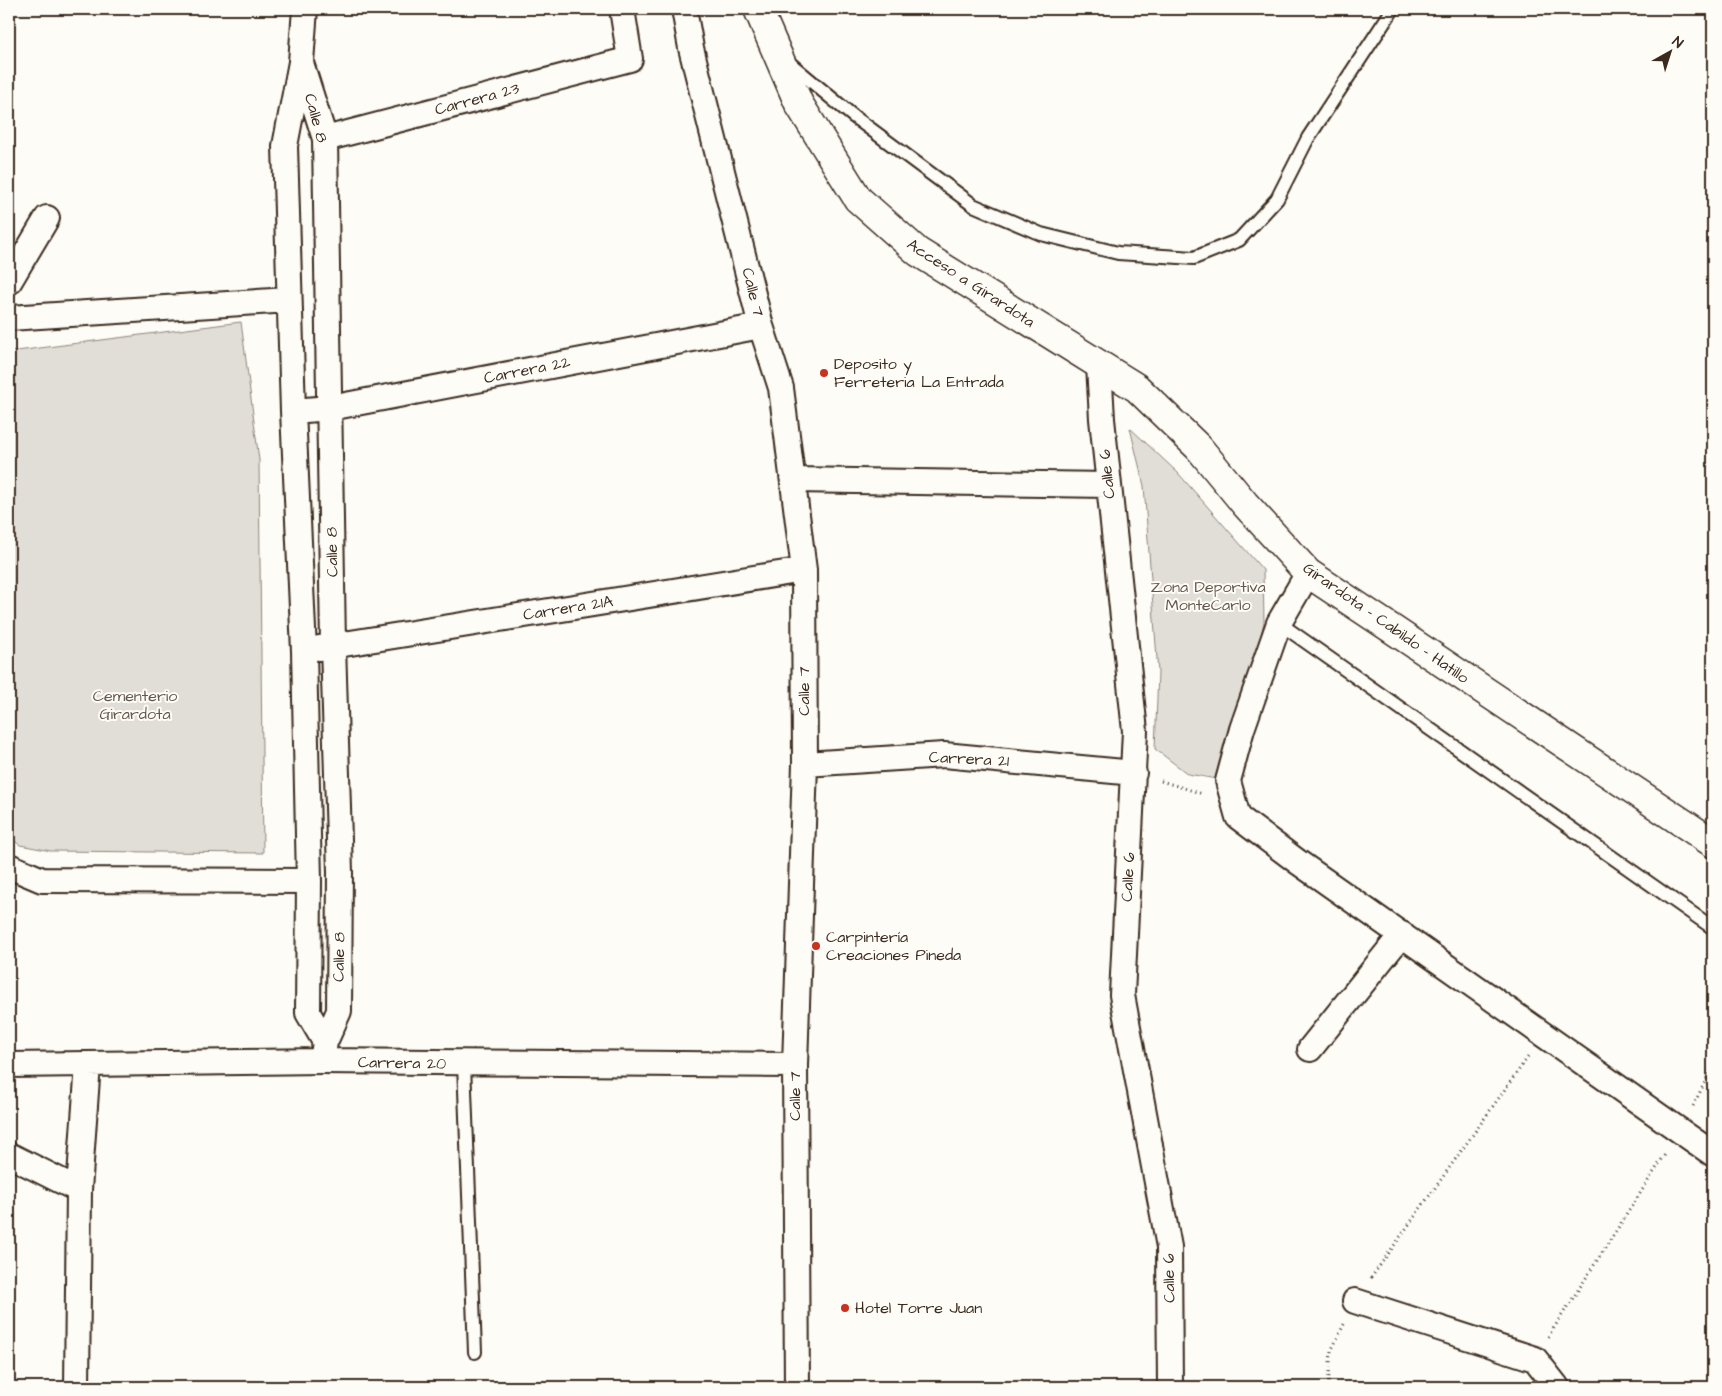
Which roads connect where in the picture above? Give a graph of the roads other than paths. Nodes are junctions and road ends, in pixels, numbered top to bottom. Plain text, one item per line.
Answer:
1 (305, 9) edge
2 (622, 9) edge
3 (684, 9) edge
4 (758, 9) edge
5 (1393, 9) edge
6 (778, 53) junction
7 (301, 62) junction
8 (324, 139) junction
9 (47, 218) dead end
10 (9, 282) edge
11 (289, 300) junction
12 (9, 318) edge
13 (761, 326) junction
14 (1068, 346) joint
15 (1099, 365) junction
16 (330, 408) junction
17 (293, 411) junction
18 (794, 480) junction
19 (1108, 485) junction
20 (804, 570) junction
21 (1308, 573) junction
22 (1279, 623) junction
23 (333, 646) junction
24 (304, 651) junction
25 (804, 764) junction
26 (1134, 773) junction
27 (1713, 843) edge
28 (9, 866) edge
29 (309, 881) junction
30 (1713, 928) edge
31 (1402, 934) junction
32 (1310, 1049) dead end
33 (323, 1051) junction
34 (88, 1064) junction
35 (464, 1064) junction
36 (9, 1065) edge
37 (795, 1065) junction
38 (1713, 1154) edge
39 (9, 1155) edge
40 (79, 1190) junction
41 (1355, 1302) road end
42 (475, 1352) dead end
43 (77, 1387) edge
44 (797, 1387) edge
45 (1170, 1387) edge
46 (1558, 1387) edge

1 - 7 street, Calle 8
2 - 8 street, Carrera 23
3 - 13 street, Calle 7
4 - 6 street, Acceso a Girardota
5 - 6 lane
6 - 14 street, Acceso a Girardota
7 - 8 street, Calle 8
7 - 11 street, Calle 8
8 - 16 street, Calle 8
9 - 10 street
11 - 12 street
11 - 17 street, Calle 8
13 - 16 street, Carrera 22
13 - 18 street, Calle 7
14 - 15 street, Girardota - Cabildo - Hatillo
15 - 19 street, Calle 6
15 - 21 street, Girardota - Cabildo - Hatillo
16 - 17 street, Carrera 22
16 - 23 street, Calle 8
17 - 24 street, Calle 8
18 - 19 street
18 - 20 street, Calle 7
19 - 26 street, Calle 6
20 - 23 street, Carrera 21A
20 - 25 street, Calle 7
21 - 22 street
21 - 27 street, Girardota - Cabildo - Hatillo
22 - 30 lane
22 - 31 street
23 - 24 street, Carrera 21A
23 - 33 street, Calle 8
24 - 29 street, Calle 8
25 - 26 street, Carrera 21
25 - 37 street, Calle 7
26 - 45 street, Calle 6
28 - 29 street
29 - 33 street, Calle 8
31 - 32 street
31 - 38 street
33 - 34 street, Carrera 20
33 - 35 street, Carrera 20
34 - 36 street, Carrera 20
34 - 40 street
35 - 37 street, Carrera 20
35 - 42 lane
37 - 44 street, Calle 7
39 - 40 street
40 - 43 street
41 - 46 street

